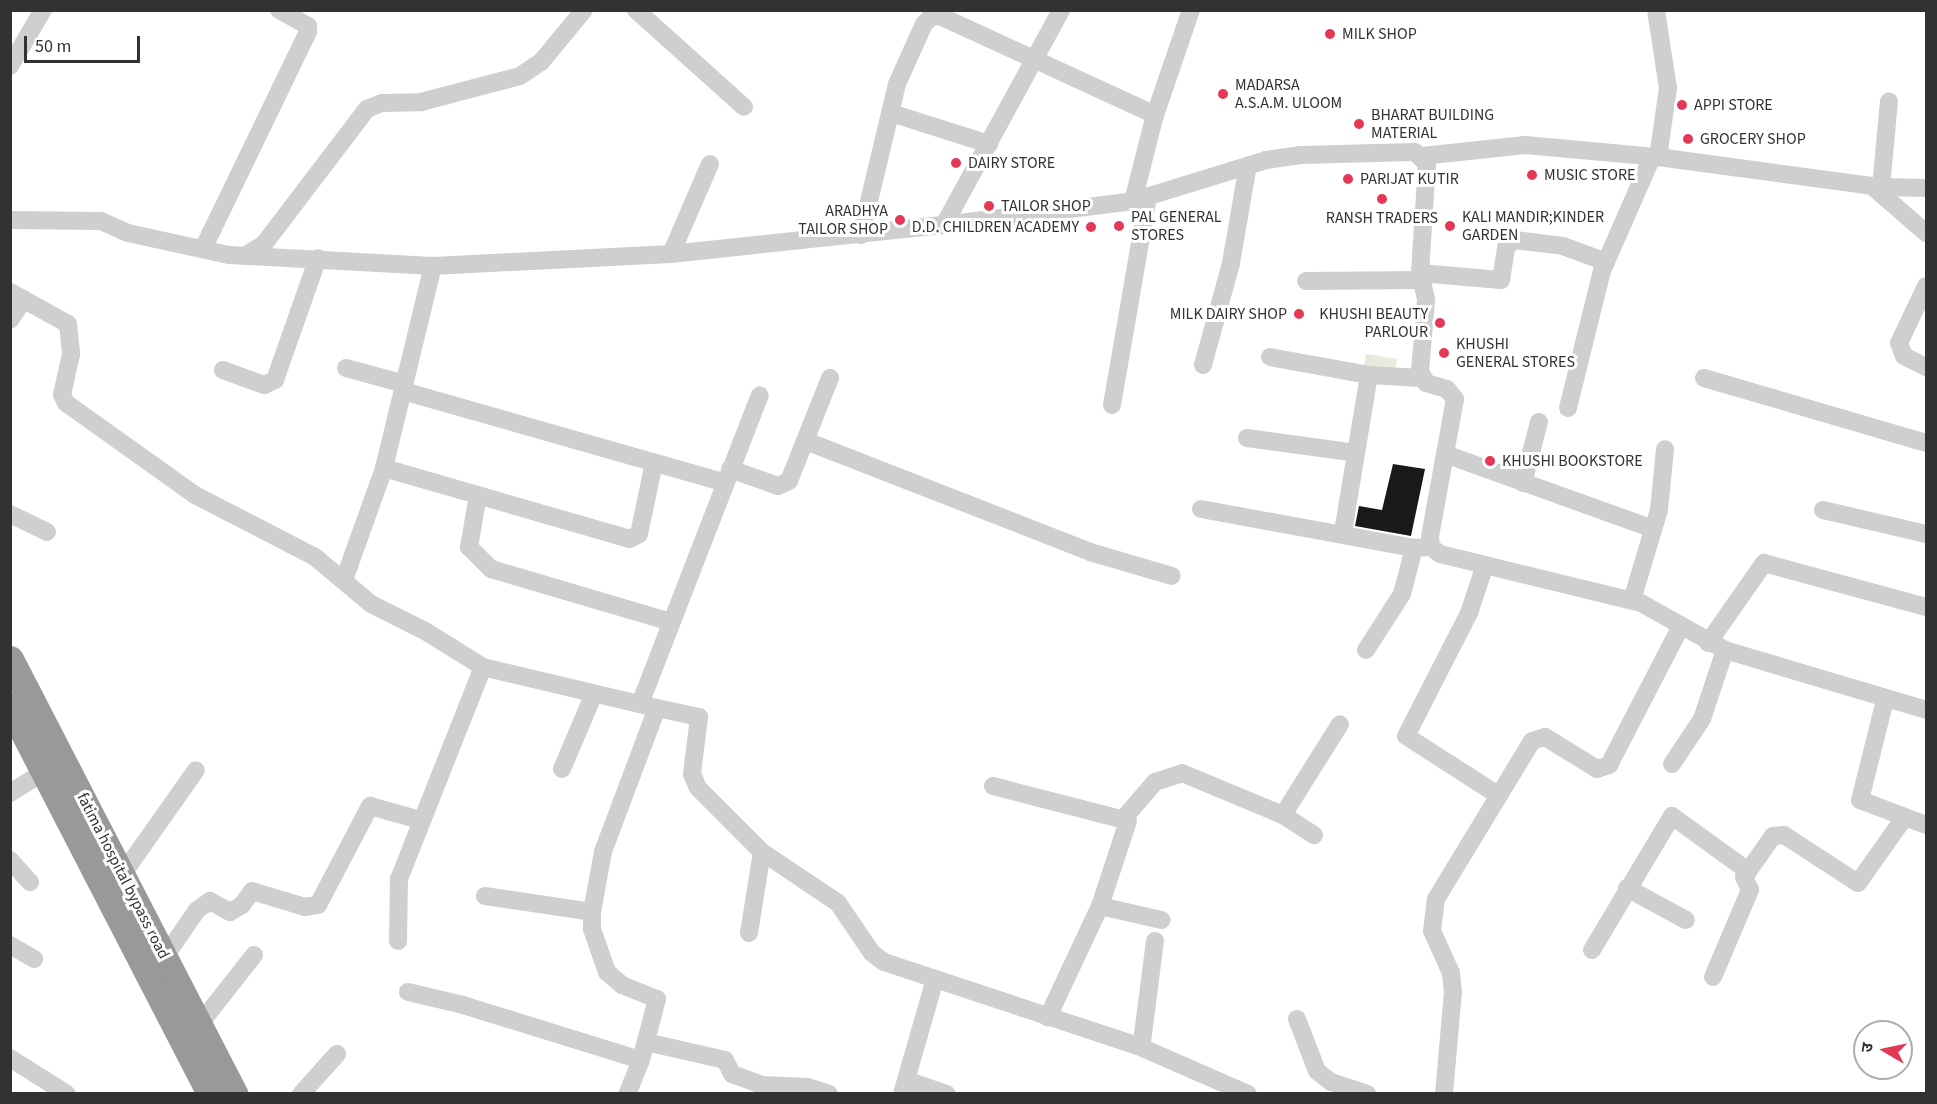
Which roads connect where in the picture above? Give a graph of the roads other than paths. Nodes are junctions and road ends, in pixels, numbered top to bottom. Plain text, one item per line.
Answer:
1 (43, 10) edge
2 (279, 10) edge
3 (584, 10) edge
4 (636, 10) edge
5 (1061, 10) edge
6 (1191, 10) edge
7 (1656, 10) edge
8 (1034, 60) junction
9 (10, 66) edge
10 (1889, 102) dead end
11 (744, 108) dead end
12 (891, 113) junction
13 (1155, 115) junction
14 (988, 144) junction
15 (1422, 156) junction
16 (1655, 157) junction
17 (710, 164) dead end
18 (1248, 165) junction
19 (1877, 187) junction
20 (1926, 188) edge
21 (1141, 199) junction
22 (10, 220) edge
23 (944, 225) junction
24 (1926, 233) edge
25 (861, 235) junction
26 (202, 249) junction
27 (248, 254) junction
28 (671, 254) junction
29 (318, 258) junction
30 (1606, 262) junction
31 (433, 266) junction
32 (1421, 276) junction
33 (1306, 281) dead end
34 (1926, 286) edge
35 (17, 296) edge
36 (10, 320) edge
37 (1270, 357) dead end
38 (1203, 365) dead end
39 (1926, 367) edge
40 (346, 368) dead end
41 (223, 370) dead end
42 (1369, 375) junction
43 (830, 378) dead end
44 (1421, 378) junction
45 (1704, 378) dead end
46 (404, 388) junction
47 (760, 395) dead end
48 (1112, 405) dead end
49 (1568, 408) dead end
50 (1539, 422) dead end
51 (1247, 438) dead end
52 (806, 441) junction
53 (1926, 443) edge
54 (1665, 449) dead end
55 (1356, 453) junction
56 (1445, 454) junction
57 (654, 463) junction
58 (384, 468) junction
59 (728, 476) junction
60 (1523, 483) junction
61 (478, 495) junction
62 (1201, 509) dead end
63 (1823, 510) dead end
64 (10, 514) edge
65 (1653, 529) junction
66 (47, 532) dead end
67 (1343, 532) junction
68 (1926, 534) edge
69 (1423, 547) junction
70 (1485, 565) junction
71 (1172, 576) dead end
72 (344, 580) junction
73 (1632, 600) junction
74 (1926, 607) edge
75 (671, 622) junction
76 (1681, 626) junction
77 (1708, 643) junction
78 (1366, 650) dead end
79 (1725, 650) junction
80 (10, 658) edge
81 (483, 667) junction
82 (593, 696) junction
83 (1885, 700) junction
84 (10, 706) edge
85 (649, 706) junction
86 (1926, 710) edge
87 (1340, 724) dead end
88 (1672, 764) dead end
89 (562, 769) dead end
90 (196, 770) dead end
91 (43, 772) junction
92 (993, 786) dead end
93 (10, 794) edge
94 (1498, 795) junction
95 (1283, 815) junction
96 (1124, 818) junction
97 (1904, 818) junction
98 (420, 820) junction
99 (1926, 825) edge
100 (1314, 835) dead end
101 (762, 852) junction
102 (10, 860) edge
103 (1748, 871) junction
104 (122, 875) junction
105 (30, 882) dead end
106 (1627, 888) junction
107 (484, 896) dead end
108 (1100, 906) junction
109 (592, 912) junction
110 (1161, 920) dead end
111 (1686, 920) dead end
112 (749, 933) dead end
113 (398, 941) dead end
114 (1155, 941) dead end
115 (10, 945) edge
116 (1592, 950) dead end
117 (254, 956) dead end
118 (34, 959) dead end
119 (158, 967) junction
120 (1713, 977) dead end
121 (935, 979) junction
122 (408, 992) dead end
123 (1048, 1017) junction
124 (1297, 1019) dead end
125 (198, 1025) junction
126 (646, 1042) junction
127 (1137, 1046) junction
128 (337, 1054) dead end
129 (10, 1058) edge
130 (641, 1060) junction
131 (904, 1087) edge
132 (67, 1094) edge
133 (210, 1094) edge
134 (235, 1094) edge
135 (300, 1094) edge
136 (627, 1094) edge
137 (829, 1094) edge
138 (947, 1094) edge
139 (1248, 1094) edge
140 (1367, 1094) edge
141 (1444, 1094) edge

1 - 9 street
2 - 26 street
3 - 27 street
4 - 11 street
5 - 8 street
6 - 13 street
7 - 16 street
8 - 12 street
8 - 13 street
8 - 14 street
10 - 19 street
12 - 14 street
12 - 25 street
13 - 21 street
14 - 23 street
15 - 16 street
15 - 18 street
15 - 32 street
16 - 19 street
16 - 30 street
17 - 28 street
18 - 21 street
18 - 38 street
19 - 20 street
19 - 24 street
21 - 23 street
21 - 48 street
22 - 26 street
23 - 25 street
25 - 28 street
26 - 27 street
27 - 29 street
28 - 31 street
29 - 31 street
29 - 41 street
30 - 32 street
30 - 49 street
31 - 46 street
32 - 33 street
32 - 44 street
34 - 39 street
35 - 36 street
35 - 72 street
37 - 42 street
40 - 46 street
42 - 44 street
42 - 55 street
43 - 52 street
44 - 56 street
45 - 53 street
46 - 57 street
46 - 58 street
47 - 59 street
50 - 60 street
51 - 55 street
52 - 59 street
52 - 71 street
54 - 65 street
55 - 67 street
56 - 60 street
56 - 69 street
57 - 59 street
57 - 61 street
58 - 61 street
58 - 72 street
59 - 75 street
60 - 65 street
61 - 75 street
62 - 67 street
63 - 68 street
64 - 66 street
65 - 73 street
67 - 69 street
69 - 70 street
69 - 78 street
70 - 73 street
70 - 94 street
72 - 81 street
73 - 76 street
74 - 77 street
75 - 85 street
76 - 77 street
76 - 94 street
77 - 79 street
79 - 83 street
79 - 88 street
80 - 104 highway, fatima hospital bypass road
81 - 82 street
81 - 98 street
82 - 85 street
82 - 89 street
83 - 86 street
83 - 97 street
84 - 91 highway, fatima hospital bypass road
85 - 101 street
85 - 109 street
87 - 95 street
90 - 104 street
91 - 93 street
91 - 119 highway, fatima hospital bypass road
92 - 96 street
94 - 141 street
95 - 96 street
95 - 100 street
96 - 108 street
97 - 99 street
97 - 103 street
98 - 113 street
98 - 119 street
101 - 112 street
101 - 121 street
102 - 105 street
103 - 106 street
103 - 120 street
104 - 119 highway, fatima hospital bypass road
106 - 111 street
106 - 116 street
107 - 109 street
108 - 110 street
108 - 123 street
109 - 126 street
114 - 127 street
115 - 118 street
117 - 125 street
119 - 125 highway, fatima hospital bypass road
119 - 133 highway, fatima hospital bypass road
121 - 123 street
121 - 131 street
122 - 130 street
123 - 127 street
124 - 140 street
125 - 134 highway, fatima hospital bypass road
126 - 130 street
126 - 137 street
127 - 139 street
128 - 135 street
129 - 132 street
130 - 136 street
131 - 138 street

